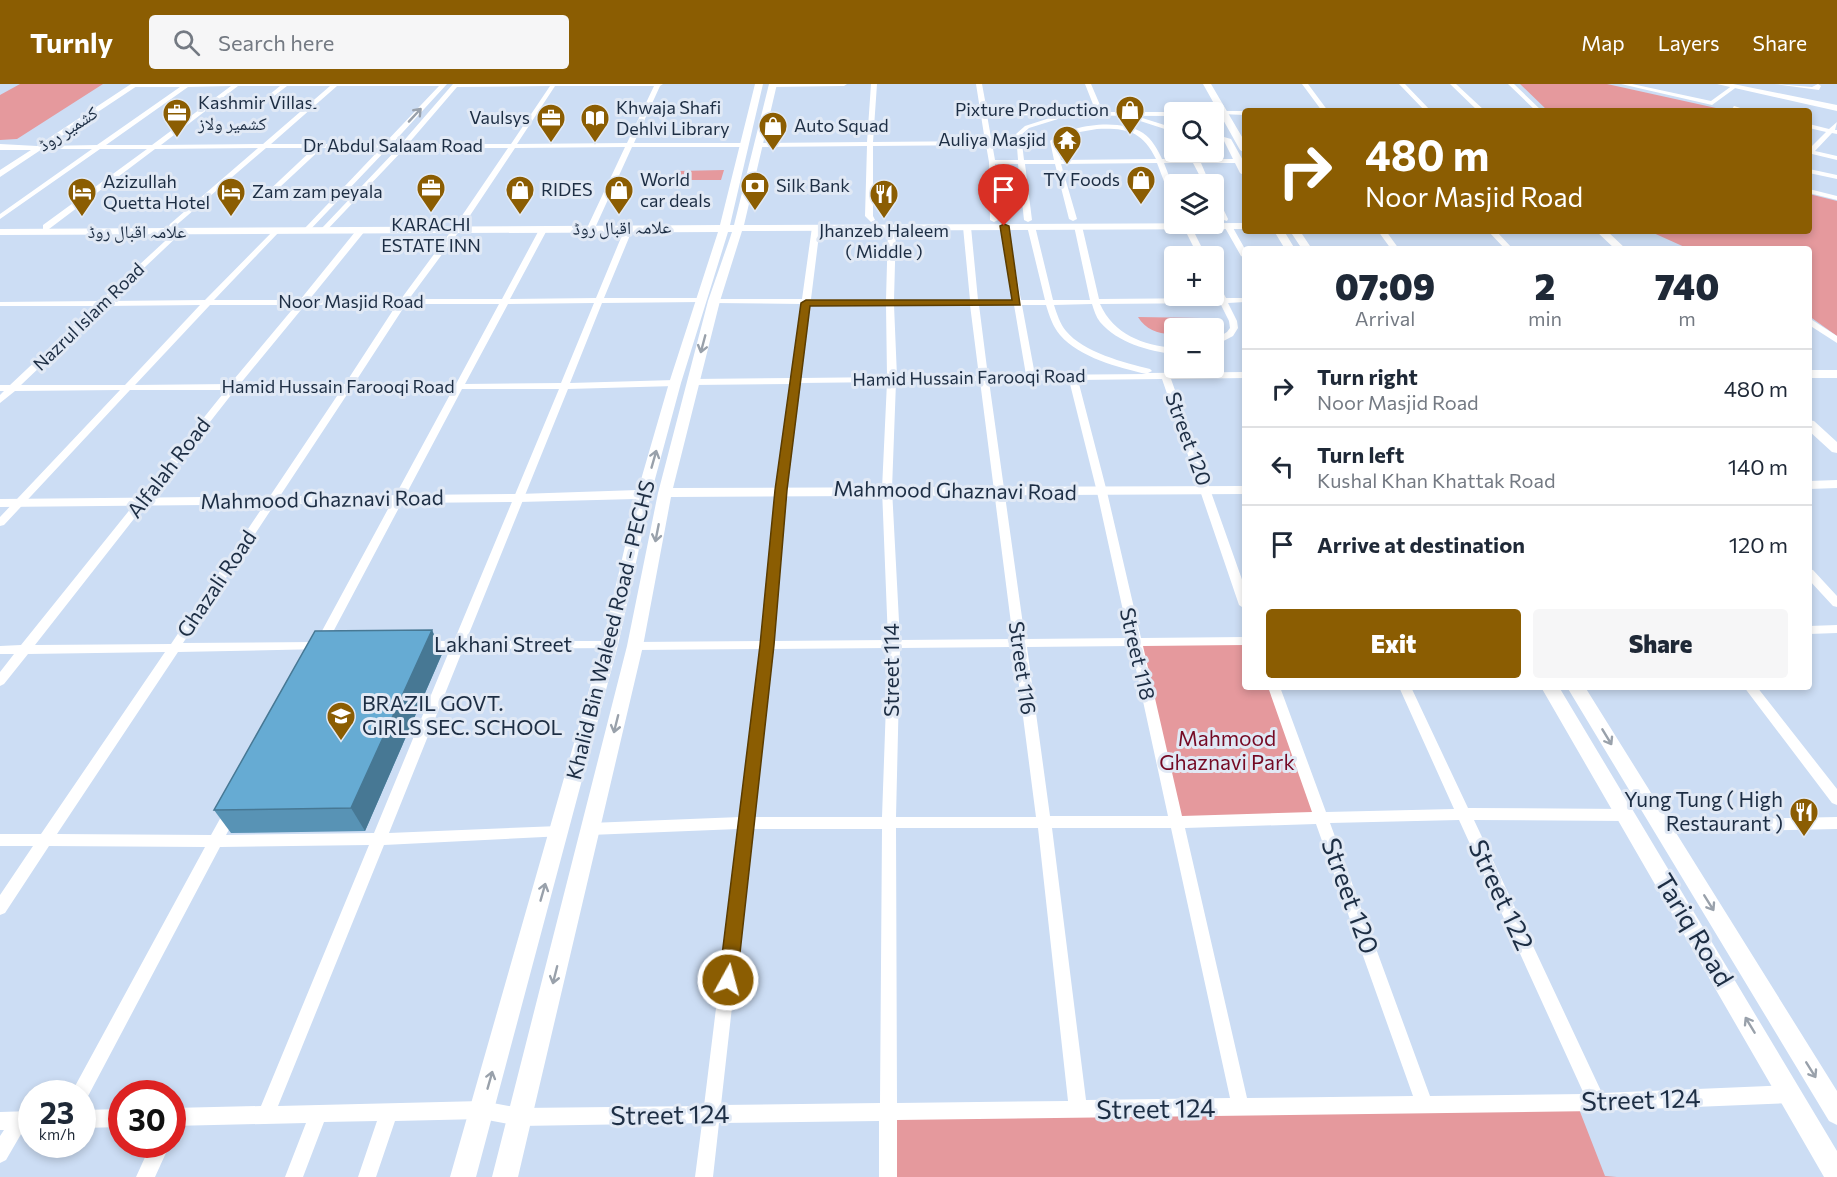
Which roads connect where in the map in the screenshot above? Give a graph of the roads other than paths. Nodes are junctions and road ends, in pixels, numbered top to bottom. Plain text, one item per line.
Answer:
1 (133, 84) edge
2 (286, 84) edge
3 (336, 84) edge
4 (554, 84) edge
5 (658, 84) edge
6 (768, 84) edge
7 (844, 84) edge
8 (874, 84) edge
9 (979, 84) edge
10 (1088, 84) edge
11 (1196, 84) edge
12 (1206, 84) edge
13 (1305, 84) edge
14 (1402, 84) edge
15 (1453, 84) edge
16 (1511, 84) edge
17 (1624, 84) edge
18 (1721, 84) edge
19 (1777, 84) edge
20 (186, 85) edge
21 (237, 85) edge
22 (442, 85) edge
23 (455, 85) edge
24 (1740, 86) edge
25 (1818, 86) dead end
26 (1208, 102) edge
27 (1212, 102) edge
28 (260, 105) dead end
29 (1323, 108) edge
30 (1425, 108) edge
31 (1479, 108) edge
32 (1536, 108) edge
33 (1837, 108) edge
34 (984, 113) junction
35 (1071, 113) junction
36 (1100, 113) junction
37 (1118, 113) junction
38 (1224, 113) edge
39 (1242, 113) edge
40 (1164, 114) edge
41 (1224, 123) edge
42 (1837, 124) edge
43 (1164, 127) edge
44 (1812, 127) edge
45 (1224, 130) edge
46 (1834, 132) edge
47 (989, 143) junction
48 (870, 144) junction
49 (629, 145) junction
50 (751, 145) junction
51 (101, 146) junction
52 (152, 146) junction
53 (264, 146) junction
54 (320, 146) junction
55 (387, 146) junction
56 (403, 146) junction
57 (512, 146) junction
58 (1242, 146) edge
59 (0, 147) edge
60 (37, 147) junction
61 (1812, 150) edge
62 (1812, 153) edge
63 (1837, 158) edge
64 (1224, 161) edge
65 (1238, 161) junction
66 (992, 162) junction
67 (1022, 162) junction
68 (1057, 162) junction
69 (1158, 162) junction
70 (1164, 162) edge
71 (0, 168) edge
72 (1242, 168) edge
73 (1812, 172) edge
74 (0, 174) edge
75 (1164, 175) edge
76 (1837, 177) edge
77 (1812, 192) edge
78 (266, 198) dead end
79 (1837, 198) edge
80 (0, 217) edge
81 (1242, 218) edge
82 (1164, 219) edge
83 (871, 220) junction
84 (994, 220) junction
85 (1224, 221) edge
86 (1224, 221) edge
87 (1030, 223) junction
88 (1076, 223) junction
89 (732, 224) junction
90 (1224, 224) edge
91 (1164, 225) edge
92 (1242, 225) edge
93 (592, 226) junction
94 (1004, 226) junction
95 (46, 227) junction
96 (311, 227) junction
97 (327, 227) junction
98 (458, 227) junction
99 (816, 227) junction
100 (892, 227) junction
101 (967, 227) junction
102 (629, 228) junction
103 (175, 229) junction
104 (362, 229) junction
105 (276, 230) junction
106 (543, 230) junction
107 (1, 231) edge
108 (1495, 234) edge
109 (1604, 234) edge
110 (1506, 246) edge
111 (1618, 246) edge
112 (1242, 251) edge
113 (1224, 300) edge
114 (1242, 300) edge
115 (599, 301) junction
116 (708, 301) junction
117 (1164, 301) edge
118 (301, 302) junction
119 (403, 302) junction
120 (504, 302) junction
121 (890, 302) junction
122 (974, 302) junction
123 (1095, 302) junction
124 (206, 303) junction
125 (806, 303) junction
126 (1017, 303) junction
127 (1050, 303) junction
128 (104, 304) junction
129 (1224, 304) edge
130 (1, 305) edge
131 (1812, 323) edge
132 (1224, 337) edge
133 (1837, 340) edge
134 (1164, 350) edge
135 (1242, 366) edge
136 (1224, 372) edge
137 (1812, 374) edge
138 (1837, 374) edge
139 (1242, 375) edge
140 (1164, 376) edge
141 (1164, 376) edge
142 (1224, 376) edge
143 (984, 377) junction
144 (1030, 377) junction
145 (1073, 377) junction
146 (891, 378) junction
147 (1167, 378) edge
148 (797, 380) junction
149 (693, 382) junction
150 (675, 383) junction
151 (565, 386) junction
152 (233, 387) junction
153 (348, 387) junction
154 (458, 387) junction
155 (0, 388) edge
156 (14, 388) junction
157 (127, 388) junction
158 (0, 400) edge
159 (1812, 427) edge
160 (1837, 449) edge
161 (1837, 484) edge
162 (1812, 485) edge
163 (887, 489) junction
164 (781, 490) junction
165 (1242, 490) edge
166 (1207, 491) junction
167 (998, 492) junction
168 (1102, 492) junction
169 (665, 493) junction
170 (644, 494) junction
171 (519, 498) junction
172 (398, 499) junction
173 (273, 501) junction
174 (144, 502) junction
175 (0, 503) edge
176 (19, 503) junction
177 (0, 523) edge
178 (1812, 576) edge
179 (1242, 596) edge
180 (1837, 603) edge
181 (1837, 629) edge
182 (1812, 630) edge
183 (1242, 641) edge
184 (1134, 642) junction
185 (1019, 643) junction
186 (894, 644) junction
187 (412, 645) edge
188 (458, 645) junction
189 (610, 645) junction
190 (767, 645) junction
191 (634, 646) junction
192 (174, 648) junction
193 (0, 650) edge
194 (25, 650) junction
195 (0, 681) edge
196 (1275, 690) edge
197 (1406, 690) edge
198 (1552, 690) edge
199 (1578, 690) edge
200 (1752, 690) edge
201 (1837, 799) edge
202 (237, 800) edge
203 (1464, 814) junction
204 (1626, 815) junction
205 (1321, 817) junction
206 (1044, 822) junction
207 (1176, 822) junction
208 (746, 823) junction
209 (889, 823) junction
210 (1837, 823) edge
211 (1661, 827) junction
212 (590, 829) junction
213 (559, 832) junction
214 (379, 839) junction
215 (0, 840) edge
216 (46, 840) junction
217 (215, 841) junction
218 (0, 908) edge
219 (87, 1080) edge
220 (1791, 1094) junction
221 (1598, 1102) junction
222 (1834, 1102) edge
223 (1425, 1105) junction
224 (1240, 1107) junction
225 (482, 1110) junction
226 (1078, 1110) junction
227 (389, 1112) junction
228 (888, 1112) junction
229 (318, 1114) junction
230 (266, 1115) junction
231 (712, 1115) junction
232 (520, 1117) junction
233 (186, 1118) edge
234 (18, 1120) edge
235 (0, 1121) edge
236 (18, 1130) edge
237 (0, 1154) edge
238 (154, 1158) edge
239 (1837, 1174) edge
240 (145, 1177) edge
241 (294, 1177) edge
242 (367, 1177) edge
243 (463, 1177) edge
244 (505, 1177) edge
245 (704, 1177) edge
246 (888, 1177) edge

1 - 20 street
1 - 60 main road, کشمیر روڈ
2 - 3 street
2 - 21 street
2 - 28 street
3 - 22 street
3 - 53 street, Nazrul Islam Road
4 - 5 street
4 - 23 street
4 - 57 street, Ghazali Road
5 - 49 street
6 - 7 street
6 - 50 main road, Khalid Bin Waleed Road - PECHS
8 - 48 street
9 - 34 street
10 - 36 street
11 - 26 main road
12 - 27 main road
13 - 29 street
14 - 30 street
15 - 31 street
16 - 32 street
17 - 24 street
18 - 24 main road
19 - 25 street
20 - 21 street
20 - 51 street
21 - 52 street
22 - 23 street
55 -> 22 street
23 - 56 street
24 - 33 main road
34 - 35 street
34 - 47 street
35 - 36 street
35 - 67 street
36 - 37 street
37 - 40 street
37 - 43 street
38 - 39 street
41 - 58 main road
42 - 46 street
44 - 46 street
45 - 65 main road
46 - 61 street
47 - 48 street, Dr Abdul Salaam Road
47 - 66 street
48 - 50 street, Dr Abdul Salaam Road
48 - 83 street
49 - 50 street, Dr Abdul Salaam Road
49 - 57 street, Dr Abdul Salaam Road
49 - 93 street
50 - 89 main road, Khalid Bin Waleed Road - PECHS
51 - 52 street, Dr Abdul Salaam Road
51 - 60 street, Dr Abdul Salaam Road
51 - 80 street
52 - 53 street, Dr Abdul Salaam Road
52 - 95 street
53 - 54 street, Dr Abdul Salaam Road
53 - 103 street, Nazrul Islam Road
54 - 55 street, Dr Abdul Salaam Road
54 - 78 street
55 - 56 street, Dr Abdul Salaam Road
55 - 96 street
56 - 57 street, Dr Abdul Salaam Road
56 - 97 street
57 - 98 street, Ghazali Road
59 - 60 main road
60 - 71 main road, کشمیر روڈ
60 - 74 main road, کشمیر روڈ
62 - 63 street
64 - 65 street
65 - 72 main road
66 - 67 street
66 - 84 street
67 - 68 street
67 - 87 street
68 - 69 street
68 - 69 street
68 - 88 street
69 - 70 street
69 - 75 street
73 - 76 street
77 - 79 street
81 - 85 main road, علامہ اقبال روڈ
82 - 88 main road, علامہ اقبال روڈ
83 - 84 main road, علامہ اقبال روڈ
83 - 89 main road, علامہ اقبال روڈ
84 - 87 main road, علامہ اقبال روڈ
86 - 92 main road, علامہ اقبال روڈ
87 - 88 main road, علامہ اقبال روڈ
87 - 94 main road, علامہ اقبال روڈ
87 - 127 street
88 - 91 main road, علامہ اقبال روڈ
88 - 123 street
89 - 93 main road, علامہ اقبال روڈ
89 - 99 main road, علامہ اقبال روڈ
89 - 102 main road, علامہ اقبال روڈ
89 - 116 main road, Khalid Bin Waleed Road - PECHS
90 - 112 street
93 - 98 main road, علامہ اقبال روڈ
93 - 102 main road, علامہ اقبال روڈ
93 - 106 main road, علامہ اقبال روڈ
94 - 101 main road, علامہ اقبال روڈ
94 - 126 street
95 - 103 main road, علامہ اقبال روڈ
95 - 107 main road, علامہ اقبال روڈ
96 - 97 main road, علامہ اقبال روڈ
96 - 103 main road, علامہ اقبال روڈ
96 - 105 main road, علامہ اقبال روڈ
97 - 98 main road, علامہ اقبال روڈ
97 - 104 main road, علامہ اقبال روڈ
98 - 104 main road, علامہ اقبال روڈ
98 - 106 main road, علامہ اقبال روڈ
98 - 119 street, Ghazali Road
99 - 100 main road, علامہ اقبال روڈ
99 - 125 street
100 - 101 main road, علامہ اقبال روڈ
100 - 121 street, Street 114
101 - 122 street, Street 116
102 - 115 street
103 - 105 main road, علامہ اقبال روڈ
103 - 107 main road, علامہ اقبال روڈ
103 - 128 street, Nazrul Islam Road
104 - 118 street, Alfalah Road
105 - 124 street
106 - 120 street
108 - 110 street
109 - 111 main road
113 - 114 street, Noor Masjid Road
115 - 116 street, Noor Masjid Road
115 - 120 street, Noor Masjid Road
115 - 151 street
116 - 125 street, Noor Masjid Road
116 -> 149 main road, Khalid Bin Waleed Road - PECHS
116 - 150 main road, Khalid Bin Waleed Road - PECHS
117 - 123 street, Noor Masjid Road
118 - 119 street, Noor Masjid Road
118 - 124 street, Noor Masjid Road
118 - 152 street, Alfalah Road
119 - 120 street, Noor Masjid Road
119 - 153 street, Ghazali Road
120 - 154 street
121 - 122 street, Noor Masjid Road
121 - 125 street, Noor Masjid Road
121 - 146 street, Street 114
122 - 126 street, Noor Masjid Road
122 - 143 street, Street 116
123 - 127 street, Noor Masjid Road
123 - 134 street
124 - 128 street, Noor Masjid Road
124 - 157 street
125 - 148 street
126 - 127 street, Noor Masjid Road
126 - 144 street
127 - 140 street
128 - 130 street, Noor Masjid Road
128 - 156 street, Nazrul Islam Road
129 - 132 street
131 - 133 street
135 - 136 street
137 - 138 main road
139 - 142 street, Hamid Hussain Farooqi Road
141 - 145 street, Hamid Hussain Farooqi Road
143 - 144 street, Hamid Hussain Farooqi Road
143 - 146 street, Hamid Hussain Farooqi Road
143 - 167 street, Street 116
144 - 145 street, Hamid Hussain Farooqi Road
145 - 168 street, Street 118
146 - 148 street, Hamid Hussain Farooqi Road
146 - 163 street, Street 114
147 - 166 street, Street 120
148 - 149 street, Hamid Hussain Farooqi Road
148 - 164 street
149 - 169 main road, Khalid Bin Waleed Road - PECHS
150 - 151 street, Hamid Hussain Farooqi Road
170 -> 150 main road, Khalid Bin Waleed Road - PECHS
151 - 154 street, Hamid Hussain Farooqi Road
151 - 171 street
152 - 153 street, Hamid Hussain Farooqi Road
152 - 157 street, Hamid Hussain Farooqi Road
152 - 174 street, Alfalah Road
153 - 154 street, Hamid Hussain Farooqi Road
153 - 173 street, Ghazali Road
154 - 172 street
155 - 156 street, Hamid Hussain Farooqi Road
156 - 157 street, Hamid Hussain Farooqi Road
156 - 158 street, Nazrul Islam Road
157 - 176 street
159 - 160 main road
161 - 162 main road
163 - 164 main road, Mahmood Ghaznavi Road
163 - 167 main road, Mahmood Ghaznavi Road
163 - 186 street, Street 114
164 - 169 main road, Mahmood Ghaznavi Road
164 - 190 street
165 - 166 main road, Mahmood Ghaznavi Road
166 - 168 main road, Mahmood Ghaznavi Road
166 - 179 street, Street 120
167 - 168 main road, Mahmood Ghaznavi Road
167 - 185 street, Street 116
168 - 184 street, Street 118
169 -> 191 main road, Khalid Bin Waleed Road - PECHS
170 - 171 main road, Mahmood Ghaznavi Road
170 - 189 main road, Khalid Bin Waleed Road - PECHS
171 - 172 main road, Mahmood Ghaznavi Road
171 - 188 street
172 - 173 main road, Mahmood Ghaznavi Road
172 - 192 street
173 - 174 main road, Mahmood Ghaznavi Road
173 - 192 street, Ghazali Road
174 - 176 main road, Mahmood Ghaznavi Road
174 - 194 street, Alfalah Road
175 - 176 main road, Mahmood Ghaznavi Road
176 - 177 street
178 - 180 street
181 - 182 street
183 - 184 street
184 - 185 street
184 - 207 street, Street 118
185 - 186 street
185 - 206 street, Street 116
186 - 190 street
186 - 209 street, Street 114
187 - 188 street, Lakhani Street
188 - 189 street, Lakhani Street
188 - 214 street
189 - 213 main road, Khalid Bin Waleed Road - PECHS
190 - 191 street
190 - 208 street
191 -> 212 main road, Khalid Bin Waleed Road - PECHS
192 - 194 street
192 - 216 street, Ghazali Road
193 - 194 street
194 - 195 street, Alfalah Road
196 - 205 street, Street 120
197 - 203 street, Street 122
198 - 204 main road, Tariq Road
199 -> 211 main road, Tariq Road
200 - 201 street
202 - 217 street
203 - 204 street
203 - 205 street
203 - 221 street, Street 122
220 -> 204 main road, Tariq Road
205 - 207 street
205 - 223 street, Street 120
206 - 207 street
206 - 209 street
206 - 226 street, Street 116
207 - 224 street, Street 118
208 - 209 street
208 - 212 street
208 - 231 street
209 - 228 street, Street 114
210 - 211 street
211 -> 222 main road, Tariq Road
212 -> 232 main road, Khalid Bin Waleed Road - PECHS
213 - 214 street
225 -> 213 main road, Khalid Bin Waleed Road - PECHS
214 - 217 street
214 - 230 street
215 - 216 street
216 - 217 street
216 - 218 street, Ghazali Road
217 - 219 street
220 - 221 street, Street 124
220 - 239 main road, Tariq Road
221 - 223 street, Street 124
223 - 224 street, Street 124
224 - 226 street, Street 124
225 - 227 street, Street 124
225 - 232 street, Street 124
225 - 243 main road, Khalid Bin Waleed Road - PECHS
226 - 228 street, Street 124
227 - 229 street, Street 124
227 - 242 street
228 - 231 street, Street 124
228 - 246 street, Street 114
229 - 230 street, Street 124
229 - 241 street
230 - 233 street, Street 124
231 - 232 street, Street 124
231 - 245 street
232 - 244 main road, Khalid Bin Waleed Road - PECHS
234 - 235 street
236 - 237 street
238 - 240 street

